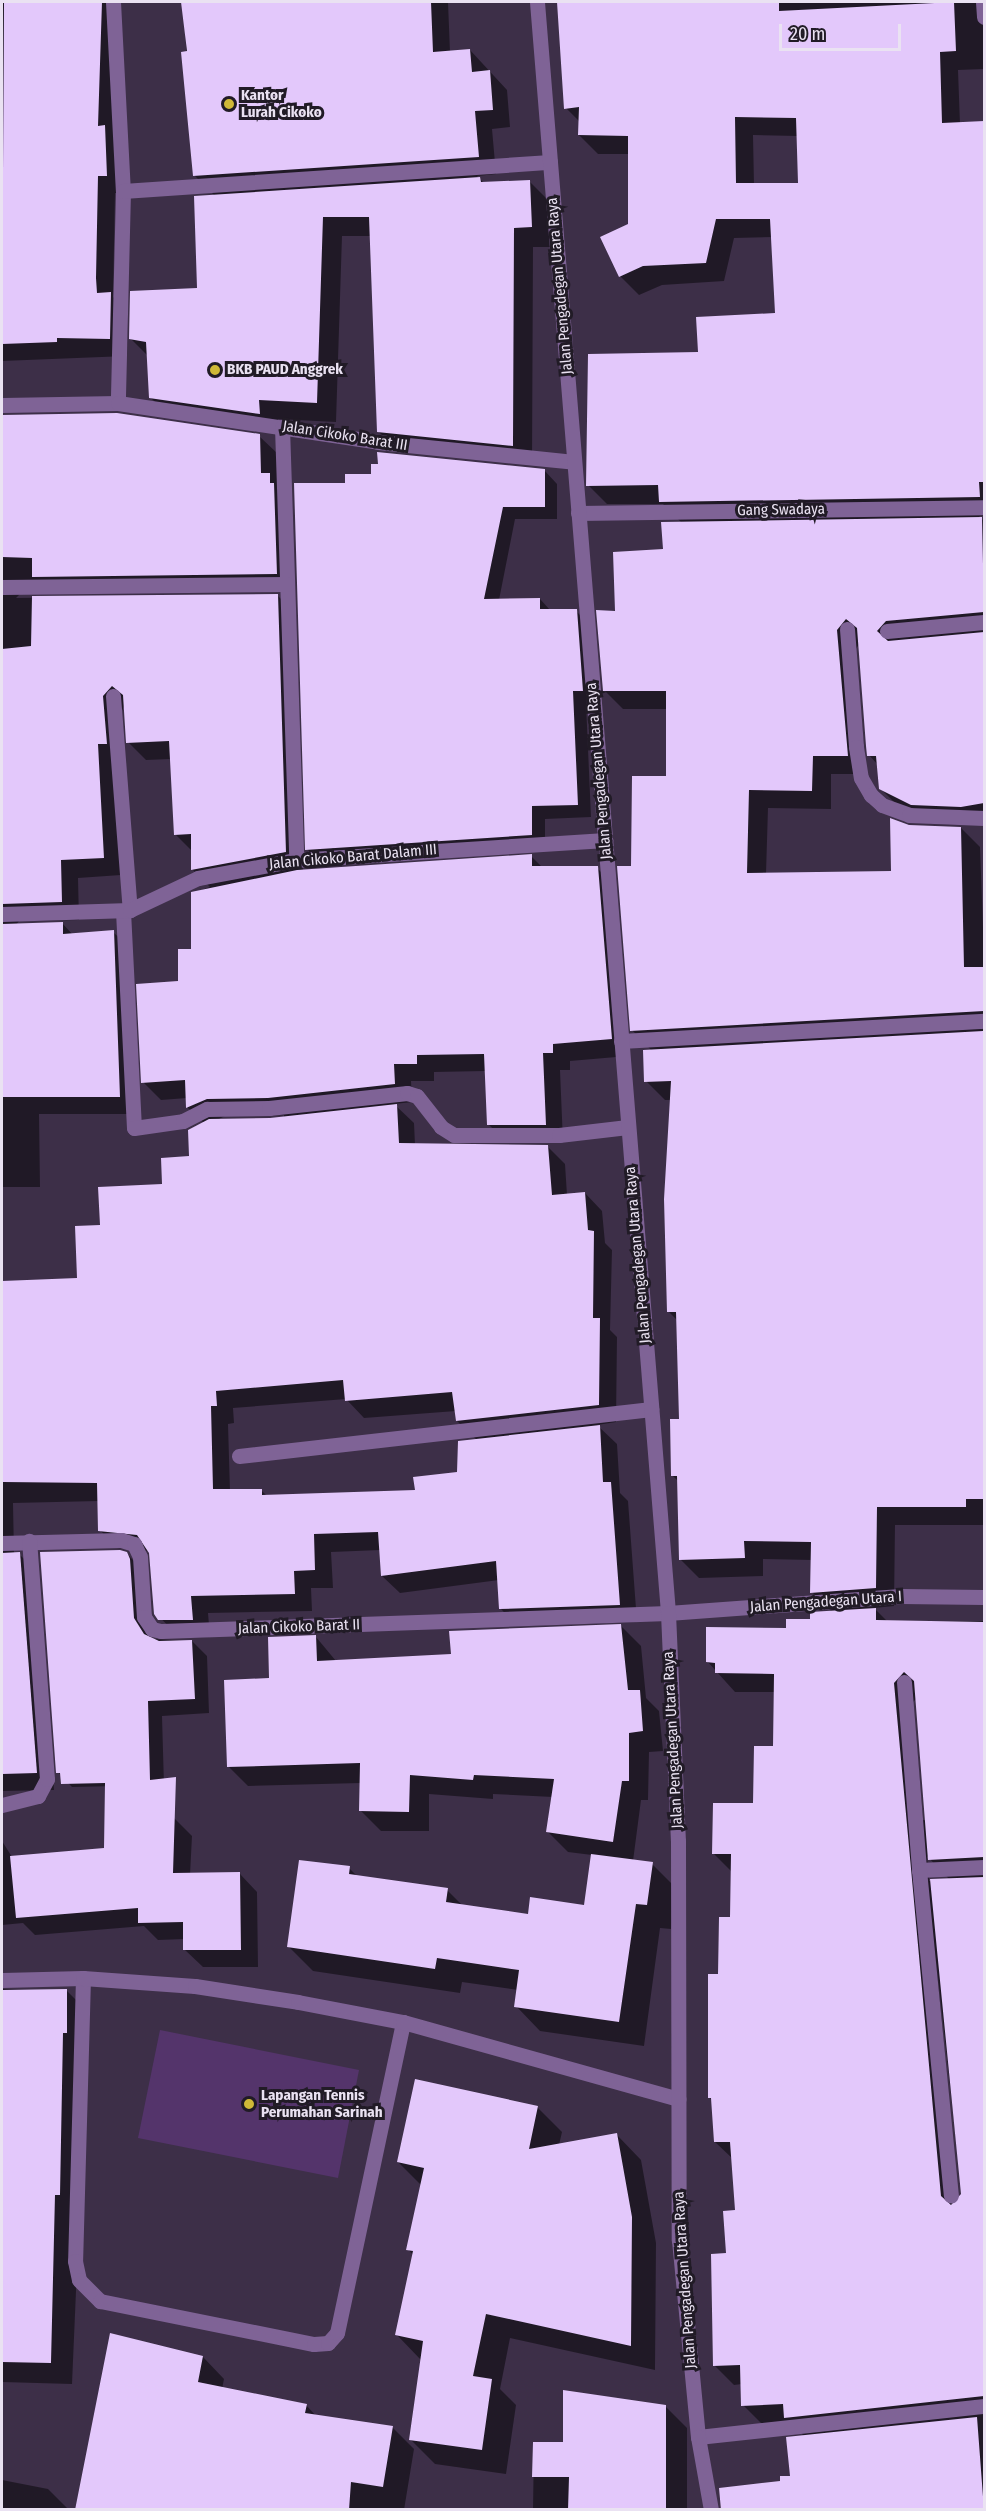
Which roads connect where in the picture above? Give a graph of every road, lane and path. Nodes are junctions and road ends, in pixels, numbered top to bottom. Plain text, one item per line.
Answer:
1 (112, 2) edge
2 (537, 2) edge
3 (983, 2) edge
4 (984, 17) edge
5 (550, 162) junction
6 (123, 190) junction
7 (118, 403) junction
8 (2, 405) edge
9 (282, 427) junction
10 (574, 462) junction
11 (984, 507) edge
12 (578, 513) junction
13 (287, 585) junction
14 (2, 587) edge
15 (984, 622) edge
16 (847, 629) dead end
17 (887, 632) dead end
18 (113, 696) dead end
19 (984, 818) edge
20 (605, 840) junction
21 (296, 860) junction
22 (127, 911) junction
23 (2, 914) edge
24 (984, 1021) edge
25 (621, 1041) junction
26 (628, 1127) junction
27 (651, 1409) junction
28 (239, 1456) dead end
29 (29, 1541) junction
30 (2, 1543) edge
31 (984, 1597) edge
32 (668, 1613) junction
33 (904, 1682) dead end
34 (2, 1805) edge
35 (984, 1867) edge
36 (919, 1870) junction
37 (83, 1978) junction
38 (2, 1980) edge
39 (403, 2022) junction
40 (678, 2098) junction
41 (951, 2195) dead end
42 (984, 2406) edge
43 (698, 2438) junction
44 (711, 2510) edge

1 - 6 street
2 - 5 street, Jalan Pengadegan Utara Raya
3 - 4 street
5 - 6 street
5 - 10 street, Jalan Pengadegan Utara Raya
6 - 7 street
7 - 8 street, Jalan Cikoko Barat III
7 - 9 street, Jalan Cikoko Barat III
9 - 10 street, Jalan Cikoko Barat III
9 - 13 street
10 - 12 street, Jalan Pengadegan Utara Raya
11 - 12 street, Gang Swadaya
12 - 20 street, Jalan Pengadegan Utara Raya
13 - 14 street
13 - 21 street
15 - 17 street
16 - 19 street
18 - 22 street
20 - 21 street, Jalan Cikoko Barat Dalam III
20 - 25 street, Jalan Pengadegan Utara Raya
21 - 22 street, Jalan Cikoko Barat Dalam III
22 - 23 street, Jalan Cikoko Barat Dalam III
22 - 26 street
24 - 25 street
25 - 26 street, Jalan Pengadegan Utara Raya
26 - 27 street, Jalan Pengadegan Utara Raya
27 - 28 street
27 - 32 street, Jalan Pengadegan Utara Raya
29 - 30 street, Jalan Cikoko Barat II
29 - 32 street, Jalan Cikoko Barat II
29 - 34 street
31 - 32 street, Jalan Pengadegan Utara I
32 - 40 street, Jalan Pengadegan Utara Raya
33 - 36 street
35 - 36 street
36 - 41 street
37 - 38 street
37 - 39 street
37 - 39 street
39 - 40 street
40 - 43 street, Jalan Pengadegan Utara Raya
42 - 43 street
43 - 44 street, Jalan Pengadegan Utara Raya

